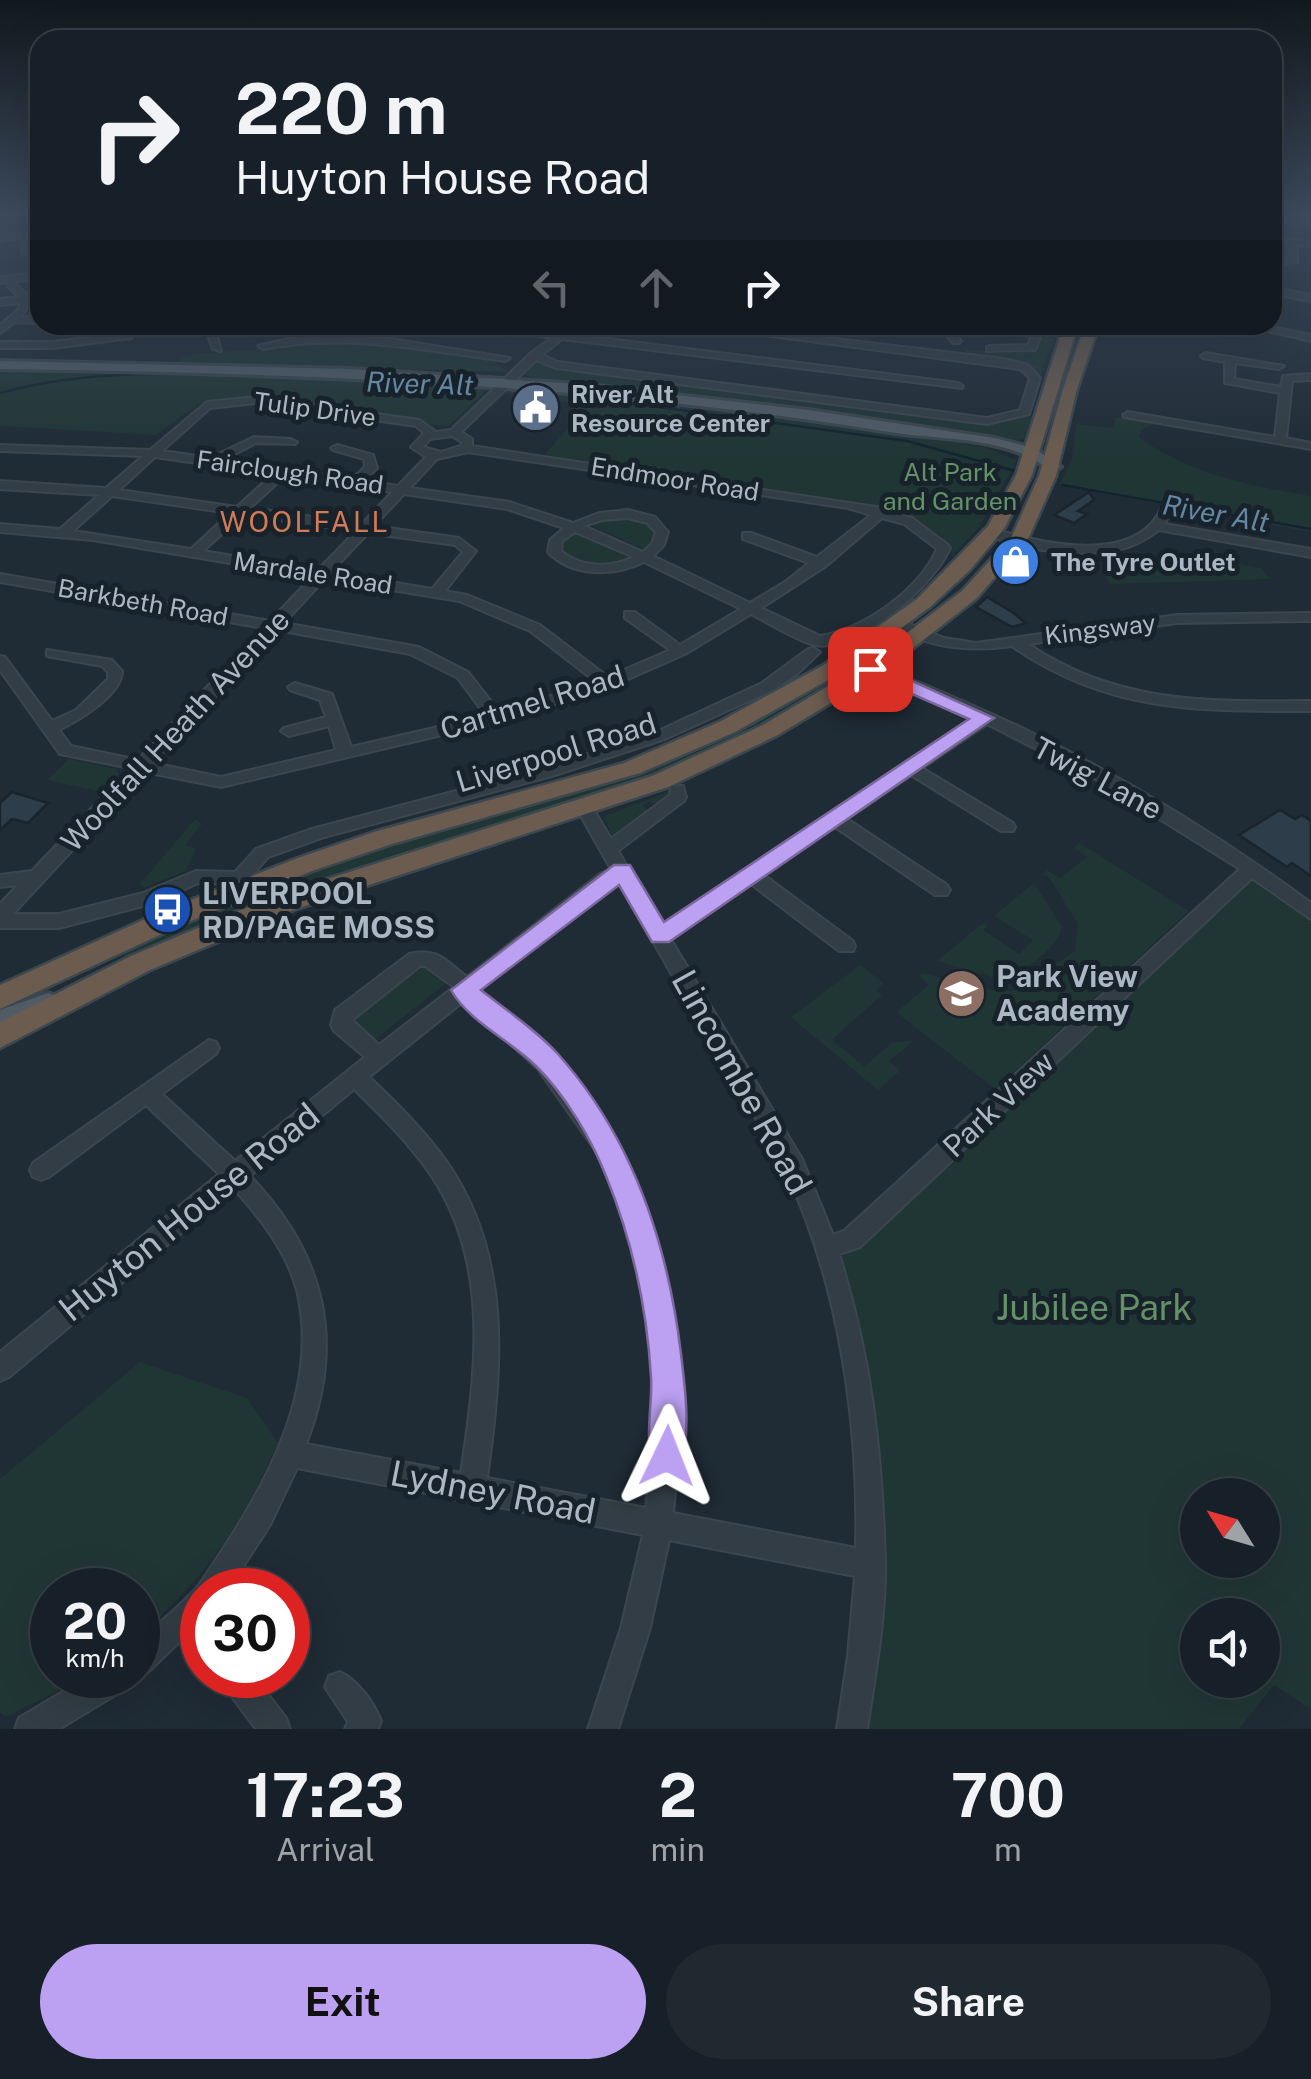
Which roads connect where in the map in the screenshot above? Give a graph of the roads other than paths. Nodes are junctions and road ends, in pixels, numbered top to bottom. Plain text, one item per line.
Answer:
1 (20, 294) edge
2 (1282, 295) edge
3 (1309, 298) edge
4 (26, 299) junction
5 (30, 299) edge
6 (0, 302) edge
7 (6, 324) edge
8 (1282, 332) edge
9 (131, 335) edge
10 (215, 335) edge
11 (289, 335) edge
12 (552, 335) edge
13 (814, 335) edge
14 (850, 335) edge
15 (949, 335) edge
16 (1037, 335) edge
17 (1067, 335) edge
18 (1088, 335) edge
19 (560, 336) junction
20 (1311, 338) edge
21 (290, 339) junction
22 (0, 345) edge
23 (263, 346) dead end
24 (202, 351) dead end
25 (958, 352) junction
26 (534, 356) junction
27 (1206, 356) dead end
28 (508, 359) dead end
29 (1230, 359) junction
30 (0, 365) edge
31 (1280, 366) dead end
32 (1304, 374) edge
33 (503, 385) junction
34 (958, 386) junction
35 (1285, 391) junction
36 (948, 417) junction
37 (1134, 417) dead end
38 (433, 434) junction
39 (454, 434) junction
40 (1280, 440) junction
41 (294, 442) dead end
42 (1060, 444) junction
43 (1311, 446) edge
44 (0, 448) edge
45 (333, 448) dead end
46 (466, 448) junction
47 (152, 453) junction
48 (1035, 454) junction
49 (433, 456) junction
50 (213, 461) junction
51 (1054, 467) junction
52 (284, 471) junction
53 (357, 481) junction
54 (0, 485) edge
55 (402, 488) junction
56 (111, 492) junction
57 (1168, 508) dead end
58 (241, 510) junction
59 (882, 512) junction
60 (577, 526) junction
61 (1161, 527) junction
62 (0, 528) edge
63 (364, 528) junction
64 (62, 532) junction
65 (992, 533) junction
66 (747, 536) dead end
67 (1016, 541) junction
68 (192, 554) junction
69 (1311, 554) edge
70 (644, 556) junction
71 (821, 563) junction
72 (320, 574) junction
73 (0, 578) edge
74 (436, 593) junction
75 (753, 610) junction
76 (630, 615) dead end
77 (1311, 617) edge
78 (895, 622) junction
79 (273, 624) junction
80 (920, 633) junction
81 (1014, 642) junction
82 (816, 646) junction
83 (680, 651) junction
84 (52, 652) dead end
85 (0, 660) edge
86 (870, 669) junction
87 (607, 683) junction
88 (295, 687) dead end
89 (1311, 706) edge
90 (496, 718) junction
91 (984, 718) junction
92 (334, 720) junction
93 (52, 727) junction
94 (289, 731) dead end
95 (345, 753) junction
96 (141, 766) junction
97 (911, 768) junction
98 (677, 790) dead end
99 (584, 809) junction
100 (836, 818) junction
101 (1007, 827) dead end
102 (609, 849) junction
103 (1252, 868) junction
104 (622, 871) junction
105 (752, 874) junction
106 (37, 877) junction
107 (0, 881) edge
108 (243, 882) junction
109 (941, 890) dead end
110 (1311, 912) edge
111 (0, 919) edge
112 (660, 936) junction
113 (846, 946) dead end
114 (466, 988) junction
115 (79, 992) junction
116 (1, 1002) edge
117 (0, 1036) edge
118 (210, 1048) dead end
119 (380, 1057) junction
120 (355, 1076) junction
121 (147, 1093) junction
122 (41, 1170) dead end
123 (233, 1176) junction
124 (826, 1248) junction
125 (0, 1368) edge
126 (292, 1454) junction
127 (472, 1488) junction
128 (658, 1523) junction
129 (872, 1565) junction
130 (227, 1568) edge
131 (180, 1630) edge
132 (160, 1645) edge
133 (340, 1687) dead end
134 (81, 1698) edge
135 (252, 1698) edge
136 (30, 1729) edge
137 (276, 1729) edge
138 (360, 1729) edge
139 (603, 1729) edge
140 (852, 1729) edge

1 - 4 street
2 - 3 street
4 - 5 street
4 - 6 street
4 - 7 street
8 - 20 street
9 - 22 street
10 - 24 street
11 - 21 street
12 - 19 street
13 - 25 street
14 - 25 street
15 - 25 street
16 - 25 street
17 - 48 highway, Liverpool Road
18 - 42 highway, Liverpool Road
19 - 26 street
19 - 34 street
21 - 23 street
21 - 28 street
25 - 34 street
25 - 36 street
26 - 33 street
26 - 36 street
27 - 29 street
29 - 31 street
29 - 35 street
30 - 33 main road
32 - 35 street
33 - 39 street
33 - 48 main road
34 - 36 street
35 - 40 street
37 - 40 street
38 - 39 street
38 - 47 street, Tulip Drive
38 - 49 street
39 - 46 street
40 - 43 street
41 - 50 street
42 - 48 main road
42 - 51 highway, Liverpool Road
44 - 47 street, Fairclough Road
45 - 53 street
46 - 49 street
46 - 59 street, Endmoor Road
47 - 50 street, Fairclough Road
47 - 56 street, Tulip Drive
48 - 51 main road
48 - 65 highway, Liverpool Road
49 - 55 street, Woolfall Heath Avenue
50 - 52 street, Fairclough Road
51 - 67 highway, Liverpool Road
52 - 53 street, Fairclough Road
52 - 58 street
53 - 55 street, Fairclough Road
54 - 56 street
55 - 60 street, Fairclough Road
55 - 63 street, Woolfall Heath Avenue
56 - 58 street
56 - 64 street, Tulip Drive
57 - 61 street
58 - 63 street
58 - 68 street
59 - 71 street, Cartmel Road
59 - 82 street
60 - 70 street, Fairclough Road
60 - 70 street, Fairclough Road
60 - 70 street
61 - 67 street
61 - 69 street
62 - 64 street, Mardale Road
63 - 72 street, Woolfall Heath Avenue
63 - 74 street
64 - 68 street, Mardale Road
65 - 67 street
65 - 78 highway, Liverpool Road
66 - 71 street
67 - 80 highway, Liverpool Road
68 - 72 street, Mardale Road
70 - 75 street, Fairclough Road
71 - 75 street, Cartmel Road
72 - 74 street, Mardale Road
72 - 79 street, Woolfall Heath Avenue
73 - 79 street, Barkbeth Road
74 - 87 street, Mardale Road
75 - 82 street, Fairclough Road
75 - 83 street, Cartmel Road
76 - 83 street
77 - 81 street, Kingsway
78 - 80 street, Kingsway
78 - 108 highway, Liverpool Road
79 - 90 street, Barkbeth Road
79 - 96 street, Woolfall Heath Avenue
80 - 81 street, Kingsway
80 - 86 highway, Liverpool Road
81 - 89 street
82 - 108 street
83 - 87 street, Cartmel Road
84 - 93 street
85 - 93 street, Cartmel Road
86 - 91 street, Twig Lane
86 - 99 highway, Liverpool Road
87 - 90 street, Cartmel Road
88 - 92 street
90 - 95 street, Cartmel Road
91 - 97 street
91 - 103 street, Twig Lane
92 - 94 street
92 - 95 street
93 - 96 street, Cartmel Road
95 - 96 street, Cartmel Road
96 - 106 street, Woolfall Heath Avenue
97 - 100 street
97 - 101 street
98 - 102 street
99 - 102 street, Lincombe Road
99 - 115 highway, Liverpool Road
100 - 105 street
100 - 109 street
102 - 104 street, Lincombe Road
103 - 110 street, Twig Lane
103 - 124 street, Park View
104 - 112 street, Lincombe Road
104 - 114 street, Huyton House Road
105 - 112 street
105 - 113 street
106 - 107 street
106 - 111 street, Woolfall Heath Avenue
108 - 111 street
108 - 116 highway, Liverpool Road
112 - 124 street, Lincombe Road
114 - 119 street, Huyton House Road
114 - 119 street
114 - 128 street
115 - 116 main road, Liverpool Road
115 - 117 highway, Liverpool Road
118 - 121 street
119 - 120 street, Huyton House Road
120 - 123 street, Huyton House Road
120 - 127 street
121 - 122 street
121 - 123 street
123 - 125 street, Huyton House Road
123 - 126 street
124 - 129 street, Lincombe Road
126 - 127 street, Lydney Road
126 - 130 street
127 - 128 street, Lydney Road
128 - 129 street, Lydney Road
128 - 139 street
129 - 140 street, Lincombe Road
131 - 132 street
133 - 138 street
134 - 136 street
135 - 137 street

